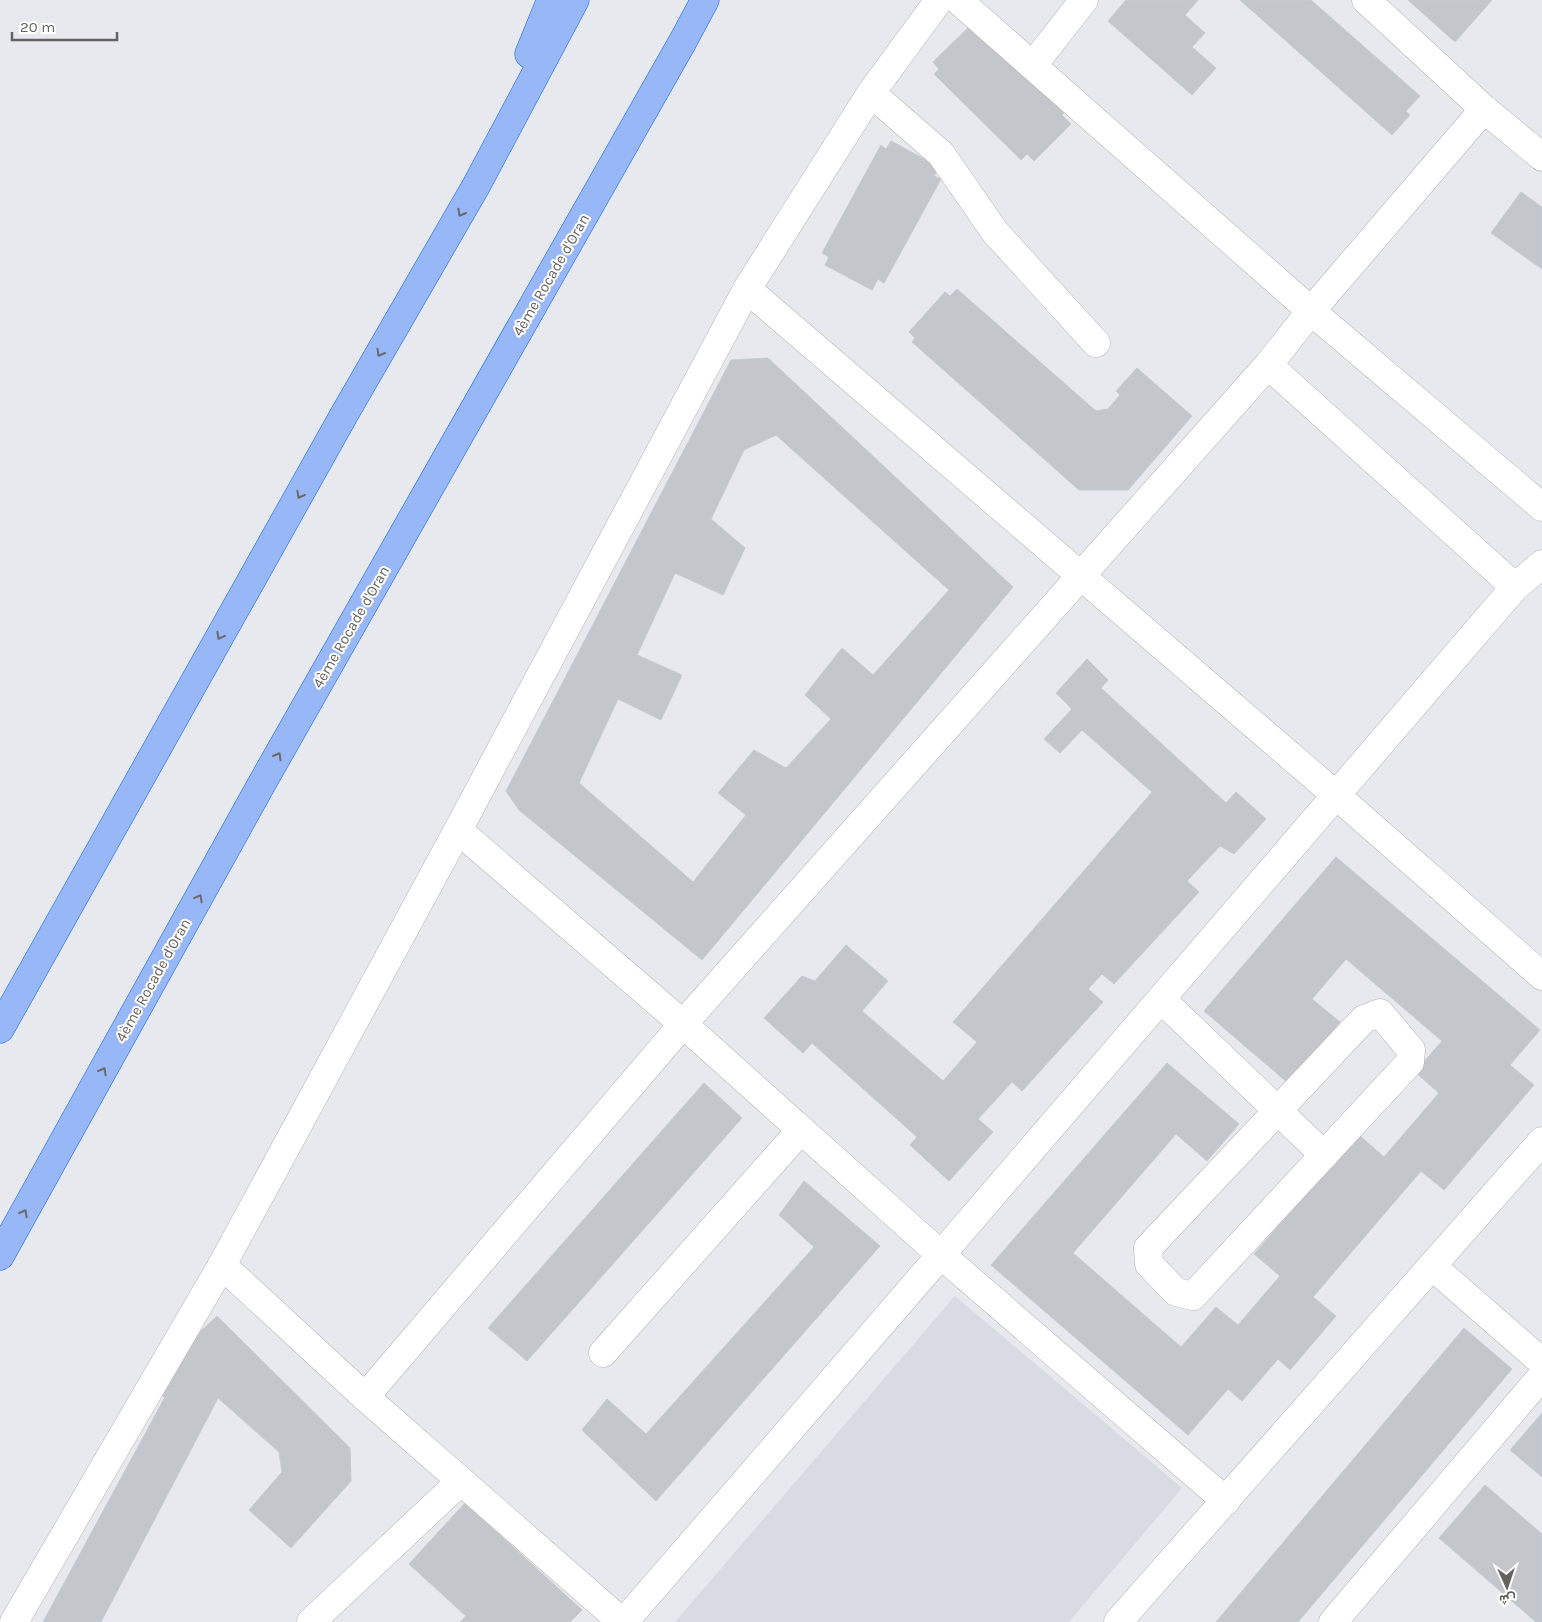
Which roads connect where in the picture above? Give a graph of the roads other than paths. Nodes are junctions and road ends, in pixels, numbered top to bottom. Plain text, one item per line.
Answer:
1 (551, 0) edge
2 (575, 0) edge
3 (705, 0) edge
4 (713, 0) edge
5 (939, 0) edge
6 (958, 0) edge
7 (1084, 0) edge
8 (1366, 0) edge
9 (683, 41) junction
10 (1033, 65) junction
11 (871, 93) junction
12 (1484, 109) junction
13 (1542, 157) edge
14 (476, 186) junction
15 (747, 288) junction
16 (1311, 311) junction
17 (1096, 343) dead end
18 (1268, 365) junction
19 (1542, 507) edge
20 (1542, 564) edge
21 (1081, 575) junction
22 (1515, 587) junction
23 (1337, 796) junction
24 (458, 830) junction
25 (1542, 976) edge
26 (1161, 999) junction
27 (683, 1024) junction
28 (0, 1029) edge
29 (1277, 1110) junction
30 (801, 1130) junction
31 (1542, 1141) edge
32 (1324, 1154) junction
33 (940, 1254) junction
34 (0, 1256) edge
35 (222, 1265) junction
36 (1432, 1266) junction
37 (604, 1353) dead end
38 (1542, 1362) edge
39 (1542, 1376) edge
40 (365, 1397) junction
41 (461, 1481) junction
42 (1226, 1501) junction
43 (14, 1622) edge
44 (311, 1622) edge
45 (623, 1622) edge
46 (1118, 1622) edge
47 (1333, 1622) edge

1 - 14 highway
2 - 14 highway
3 - 9 highway, 4ème Rocade d'Oran
4 - 9 highway
5 - 11 street
6 - 10 street
7 - 10 street
8 - 12 street
34 -> 9 highway, 4ème Rocade d'Oran
10 - 16 street
11 - 15 street
11 - 17 street
12 - 13 street
12 - 16 street
14 -> 28 highway
15 - 21 street
15 - 24 street
16 - 18 street
16 - 19 street
18 - 21 street
18 - 22 street
20 - 22 street
21 - 23 street
21 - 27 street
22 - 23 street
23 - 25 street
23 - 26 street
24 - 27 street
24 - 35 street
26 - 29 street
26 - 33 street
27 - 30 street
27 - 40 street
29 - 32 street
29 - 32 street
29 - 32 street
30 - 33 street
30 - 37 street
31 - 36 street
33 - 42 street
33 - 45 street
35 - 40 street
35 - 43 street
36 - 38 street
36 - 42 street
39 - 47 street
40 - 41 street
41 - 44 street
41 - 45 street
42 - 46 street

